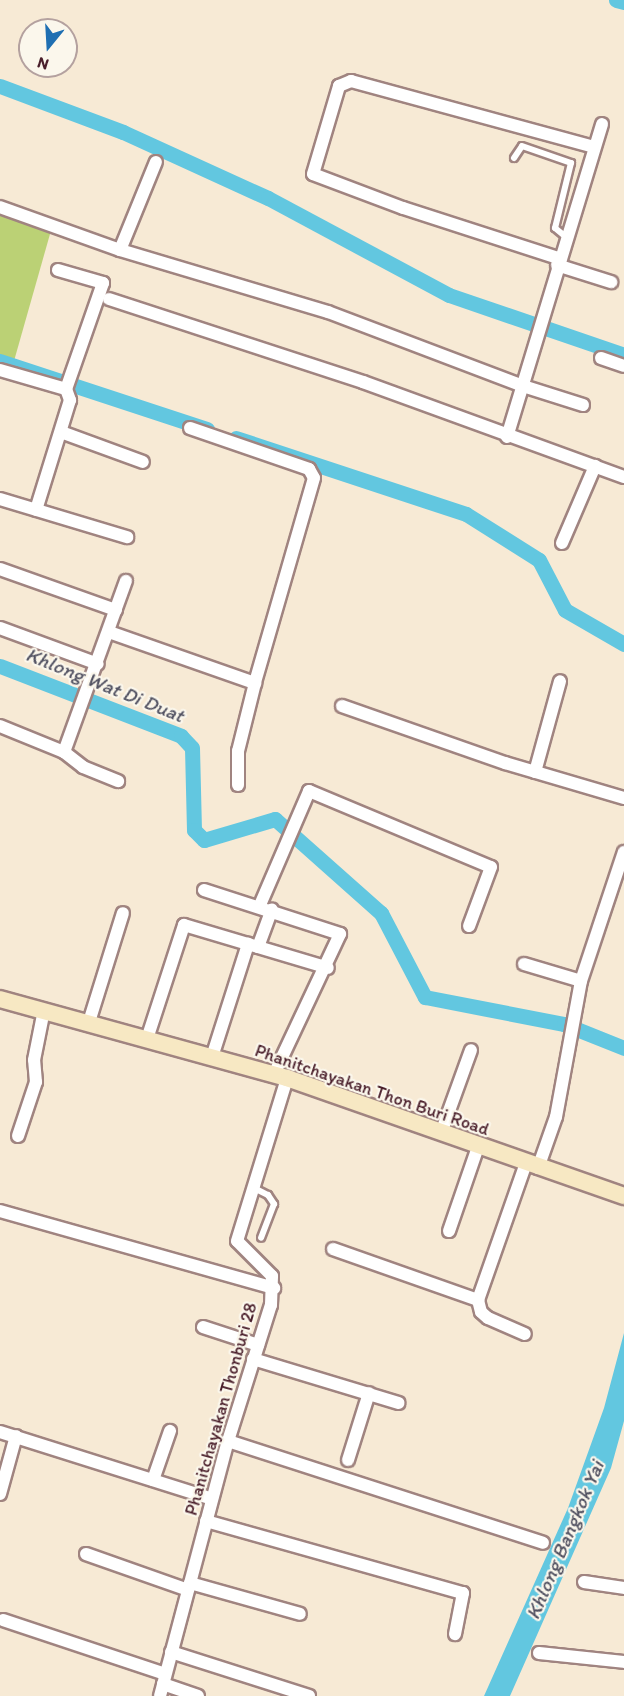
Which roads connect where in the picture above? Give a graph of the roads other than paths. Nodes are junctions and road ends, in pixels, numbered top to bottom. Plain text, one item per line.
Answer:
1 (602, 124) dead end
2 (594, 147) junction
3 (514, 158) dead end
4 (156, 162) dead end
5 (0, 207) edge
6 (566, 237) junction
7 (120, 250) junction
8 (558, 262) junction
9 (58, 270) dead end
10 (611, 282) dead end
11 (109, 299) dead end
12 (601, 358) dead end
13 (624, 366) edge
14 (0, 370) edge
15 (68, 383) junction
16 (523, 386) junction
17 (583, 405) dead end
18 (190, 428) dead end
19 (61, 432) junction
20 (507, 437) junction
21 (143, 462) dead end
22 (595, 466) junction
23 (624, 477) edge
24 (0, 499) edge
25 (36, 510) junction
26 (128, 537) dead end
27 (562, 543) dead end
28 (0, 569) edge
29 (126, 581) dead end
30 (116, 610) junction
31 (0, 628) edge
32 (109, 632) junction
33 (99, 664) junction
34 (560, 681) dead end
35 (255, 682) junction
36 (342, 706) dead end
37 (0, 726) edge
38 (64, 752) junction
39 (535, 772) junction
40 (118, 781) dead end
41 (238, 785) dead end
42 (624, 798) edge
43 (624, 852) edge
44 (204, 890) dead end
45 (266, 907) junction
46 (123, 913) dead end
47 (469, 926) dead end
48 (253, 945) junction
49 (524, 964) dead end
50 (328, 968) junction
51 (581, 981) junction
52 (0, 999) edge
53 (44, 1010) junction
54 (89, 1022) junction
55 (147, 1039) junction
56 (471, 1050) dead end
57 (212, 1058) junction
58 (281, 1076) junction
59 (441, 1133) junction
60 (18, 1136) dead end
61 (478, 1147) junction
62 (532, 1166) junction
63 (252, 1187) junction
64 (624, 1196) edge
65 (0, 1211) edge
66 (449, 1231) dead end
67 (261, 1238) dead end
68 (333, 1249) dead end
69 (274, 1288) junction
70 (478, 1300) junction
71 (203, 1327) dead end
72 (525, 1334) dead end
73 (258, 1345) junction
74 (253, 1359) junction
75 (369, 1393) junction
76 (399, 1403) dead end
77 (170, 1431) dead end
78 (0, 1432) edge
79 (16, 1436) junction
80 (228, 1441) junction
81 (348, 1460) dead end
82 (153, 1480) junction
83 (0, 1494) edge
84 (212, 1499) junction
85 (206, 1521) junction
86 (543, 1543) dead end
87 (86, 1554) dead end
88 (584, 1582) dead end
89 (189, 1586) junction
90 (624, 1588) edge
91 (300, 1614) dead end
92 (3, 1620) dead end
93 (455, 1634) dead end
94 (171, 1652) junction
95 (538, 1653) dead end
96 (624, 1662) edge
97 (163, 1685) edge
98 (198, 1696) edge
99 (309, 1696) edge

1 - 2 street
2 - 6 street
2 - 8 street
3 - 6 lane
4 - 7 street
5 - 7 street
6 - 8 street
7 - 16 street
8 - 10 street
8 - 16 street
9 - 15 street
11 - 20 street
12 - 13 street
14 - 15 street
15 - 19 street
16 - 17 street
16 - 20 street
18 - 35 street
19 - 21 street
19 - 25 street
20 - 22 street
22 - 23 street
22 - 27 street
24 - 25 street
25 - 26 street
28 - 30 street
29 - 30 street
30 - 32 street
31 - 33 street
32 - 33 street
32 - 35 street
33 - 38 street
34 - 39 street
35 - 41 street
36 - 39 street
37 - 38 street
38 - 40 street
39 - 42 street
43 - 51 street
44 - 45 street
45 - 47 street
45 - 48 street
45 - 50 street, Phanitchayakan Thonburi 28
46 - 54 street
48 - 50 street
48 - 55 street
48 - 57 street
49 - 51 street
50 - 58 street, Phanitchayakan Thonburi 28
51 - 62 street
52 - 53 main road, Phanitchayakan Thon Buri Road
53 - 54 main road, Phanitchayakan Thon Buri Road
53 - 60 street
54 - 55 main road, Phanitchayakan Thon Buri Road
55 - 57 main road, Phanitchayakan Thon Buri Road
56 - 59 street
57 - 58 main road, Phanitchayakan Thon Buri Road
58 - 59 main road, Phanitchayakan Thon Buri Road
58 - 63 street, Phanitchayakan Thonburi 28
59 - 61 main road, Phanitchayakan Thon Buri Road
61 - 62 main road, Phanitchayakan Thon Buri Road
61 - 66 street
62 - 64 main road, Phanitchayakan Thon Buri Road
62 - 70 street
63 - 67 lane
63 - 69 street, Phanitchayakan Thonburi 28
65 - 69 street
68 - 70 street
69 - 73 street, Phanitchayakan Thonburi 28
70 - 72 street
71 - 73 street
73 - 74 street, Phanitchayakan Thonburi 28
74 - 75 street
74 - 80 street, Phanitchayakan Thonburi 28
75 - 76 street
75 - 81 street
77 - 82 street
78 - 79 street
79 - 82 street
79 - 83 street
80 - 84 street, Phanitchayakan Thonburi 28
80 - 86 street
82 - 84 street
84 - 85 street, Phanitchayakan Thonburi 28
85 - 89 street, Phanitchayakan Thonburi 28
85 - 93 street
87 - 89 street
88 - 90 street
89 - 91 street
89 - 94 street, Phanitchayakan Thonburi 28
92 - 97 street
94 - 97 street, Phanitchayakan Thonburi 28
94 - 99 street
95 - 96 street
97 - 98 street

